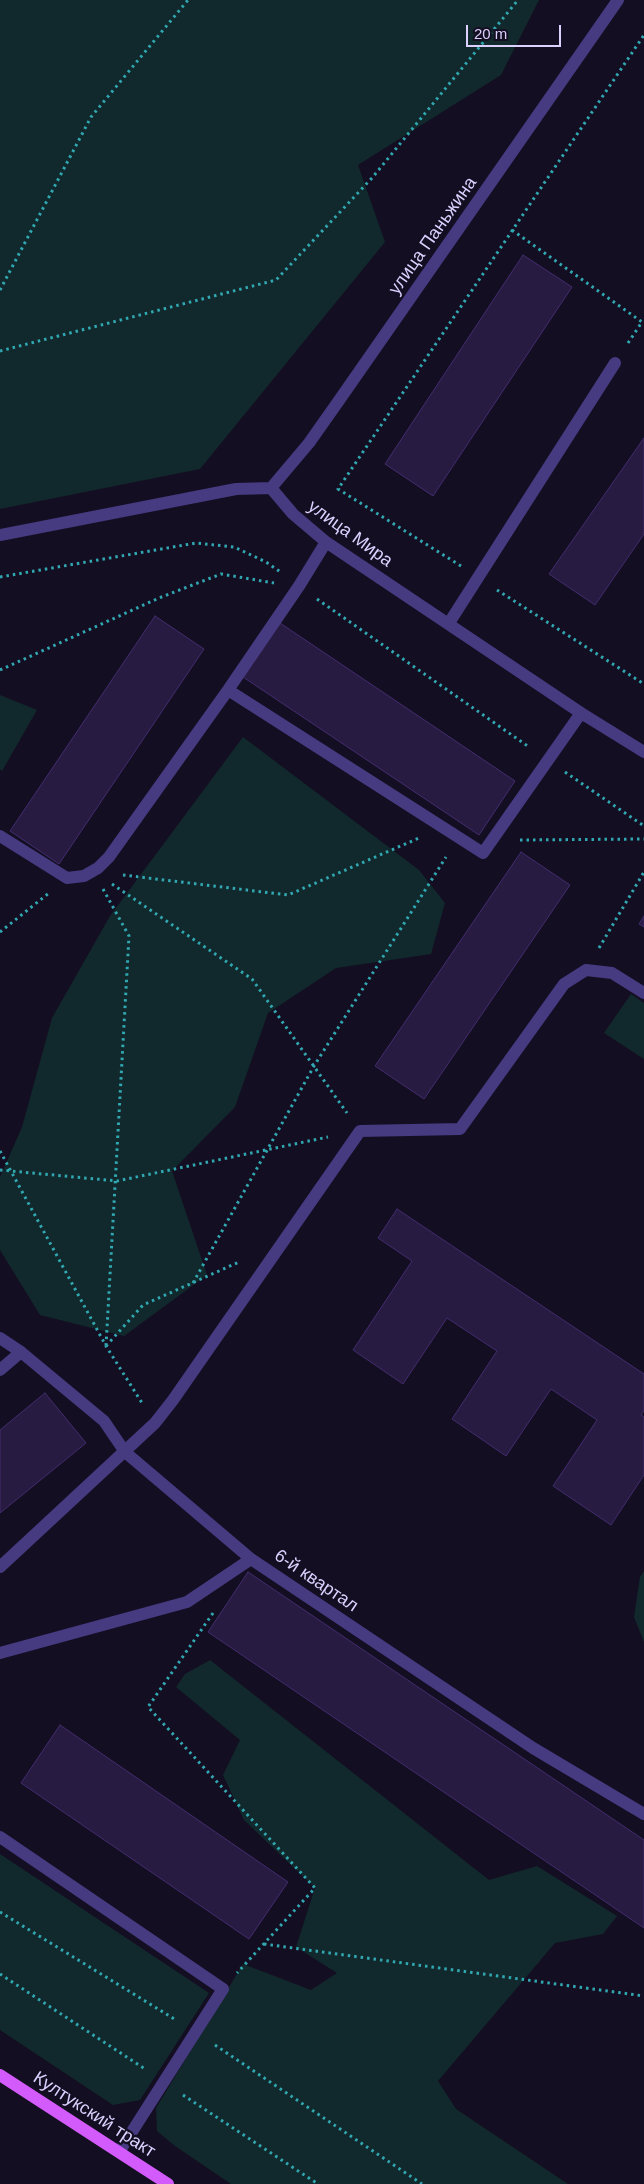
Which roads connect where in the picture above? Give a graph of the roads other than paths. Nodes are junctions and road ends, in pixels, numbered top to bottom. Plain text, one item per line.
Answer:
1 (618, 0) edge
2 (615, 363) road end
3 (271, 488) junction
4 (0, 535) edge
5 (326, 542) junction
6 (449, 623) junction
7 (228, 690) junction
8 (581, 713) junction
9 (644, 752) edge
10 (0, 836) edge
11 (644, 993) edge
12 (0, 1338) edge
13 (21, 1352) junction
14 (0, 1370) edge
15 (125, 1452) junction
16 (251, 1559) junction
17 (0, 1568) edge
18 (0, 1653) edge
19 (644, 1814) edge
20 (0, 1837) edge
21 (0, 2075) edge
22 (119, 2152) junction
23 (168, 2184) edge

1 - 3 street, улица Паньжина
2 - 6 street
3 - 4 street
3 - 5 street, улица Мира
5 - 6 street, улица Мира
5 - 7 street
6 - 8 street, улица Мира
7 - 8 street
7 - 10 street
8 - 9 street, улица Мира
11 - 15 street
12 - 13 street, 6-й квартал
13 - 14 street
13 - 15 street, 6-й квартал
15 - 16 street, 6-й квартал
15 - 17 street
16 - 18 street
16 - 19 street, 6-й квартал
20 - 22 street
21 - 22 main road, Култукский тракт
22 - 23 main road, Култукский тракт

